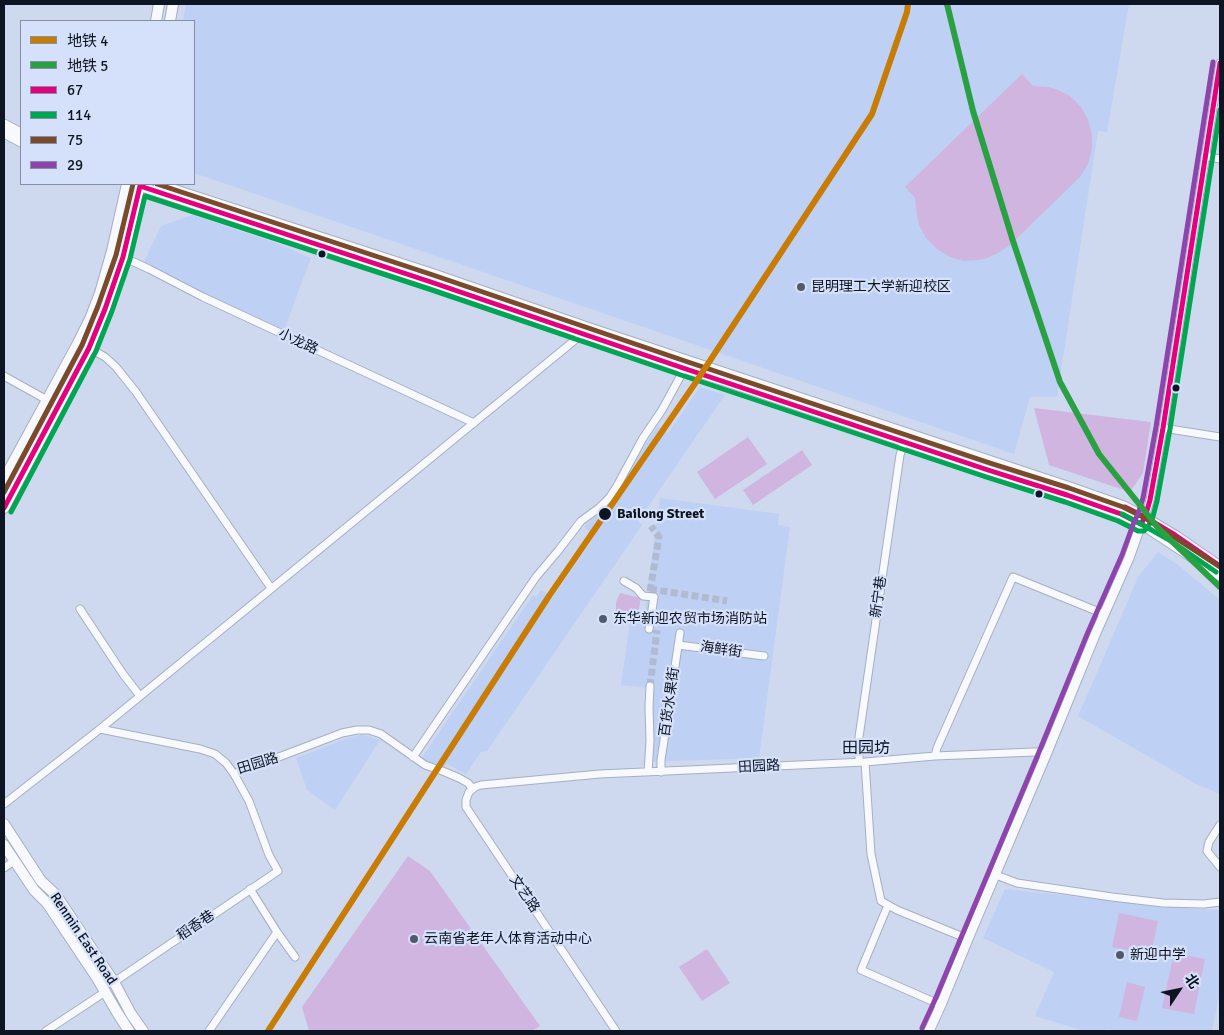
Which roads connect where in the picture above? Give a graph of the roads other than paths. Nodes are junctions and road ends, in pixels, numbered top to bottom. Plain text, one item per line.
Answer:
1 (159, 4) edge
2 (173, 4) edge
3 (156, 20) edge
4 (170, 20) edge
5 (1220, 63) edge
6 (4, 124) edge
7 (20, 132) edge
8 (4, 134) edge
9 (20, 142) edge
10 (1205, 156) junction
11 (1220, 159) edge
12 (127, 185) edge
13 (138, 185) edge
14 (161, 185) edge
15 (123, 257) junction
16 (586, 331) junction
17 (89, 348) junction
18 (683, 368) junction
19 (4, 376) edge
20 (47, 400) junction
21 (474, 423) junction
22 (1163, 428) junction
23 (905, 437) junction
24 (1220, 437) edge
25 (4, 479) edge
26 (4, 508) edge
27 (1143, 521) junction
28 (1220, 566) edge
29 (1220, 576) edge
30 (624, 581) dead end
31 (272, 588) junction
32 (80, 609) dead end
33 (1104, 614) junction
34 (649, 629) tunnel mouth
35 (680, 633) dead end
36 (678, 645) junction
37 (764, 656) dead end
38 (650, 686) tunnel mouth
39 (140, 696) junction
40 (100, 729) junction
41 (1046, 754) junction
42 (935, 756) junction
43 (413, 757) junction
44 (862, 762) junction
45 (648, 772) junction
46 (661, 772) junction
47 (234, 774) junction
48 (473, 789) junction
49 (4, 804) edge
50 (4, 824) edge
51 (1220, 825) edge
52 (4, 845) edge
53 (14, 861) junction
54 (1220, 867) edge
55 (4, 868) edge
56 (996, 875) junction
57 (250, 889) junction
58 (1220, 902) edge
59 (888, 905) junction
60 (277, 932) junction
61 (968, 939) junction
62 (295, 957) dead end
63 (114, 982) junction
64 (105, 992) junction
65 (942, 1005) junction
66 (46, 1031) edge
67 (129, 1031) edge
68 (143, 1031) edge
69 (209, 1031) edge
70 (616, 1031) edge
71 (929, 1031) edge

1 - 3 main road
2 - 4 main road
5 - 10 street
6 - 7 main road
8 - 9 main road
10 - 11 street
10 - 22 street
12 - 20 main road
13 - 15 main road
13 - 16 main road
14 - 16 main road
15 - 17 main road
15 - 21 street, 小龙路
16 - 18 main road
16 - 21 street
16 - 23 main road
17 - 26 main road
17 - 31 street
18 - 23 main road
18 - 43 street
19 - 20 street
20 - 25 main road
21 - 31 street
22 - 24 street
22 - 27 street
23 - 27 main road
23 - 44 street, 新宁巷
27 - 28 main road
27 - 29 main road
27 - 33 main road
30 - 34 street
31 - 39 street
32 - 39 street
33 - 41 main road
33 - 42 street
35 - 36 street, 百货水果街
36 - 37 street, 海鲜街
36 - 46 street, 百货水果街
38 - 45 street
39 - 40 street
40 - 47 street, 田园路
40 - 49 street
41 - 42 street, 田园路
41 - 56 main road
42 - 44 street, 田园路
43 - 47 street, 田园路
43 - 48 street, 田园路
44 - 46 street, 田园路
44 - 59 street, 新宁巷
45 - 46 street, 田园路
45 - 48 street, 田园路
47 - 57 street, 稻香巷
48 - 70 street, 文艺路
50 - 63 main road, Renmin East Road
51 - 54 street
52 - 53 main road, Renmin East Road
53 - 55 street
53 - 64 main road, Renmin East Road
56 - 58 street
56 - 61 main road
57 - 60 street
57 - 63 street, 稻香巷
59 - 61 street
59 - 65 street
60 - 62 street
60 - 69 street
61 - 65 main road
63 - 68 main road, Renmin East Road
64 - 66 street
64 - 67 main road, Renmin East Road
65 - 71 main road

